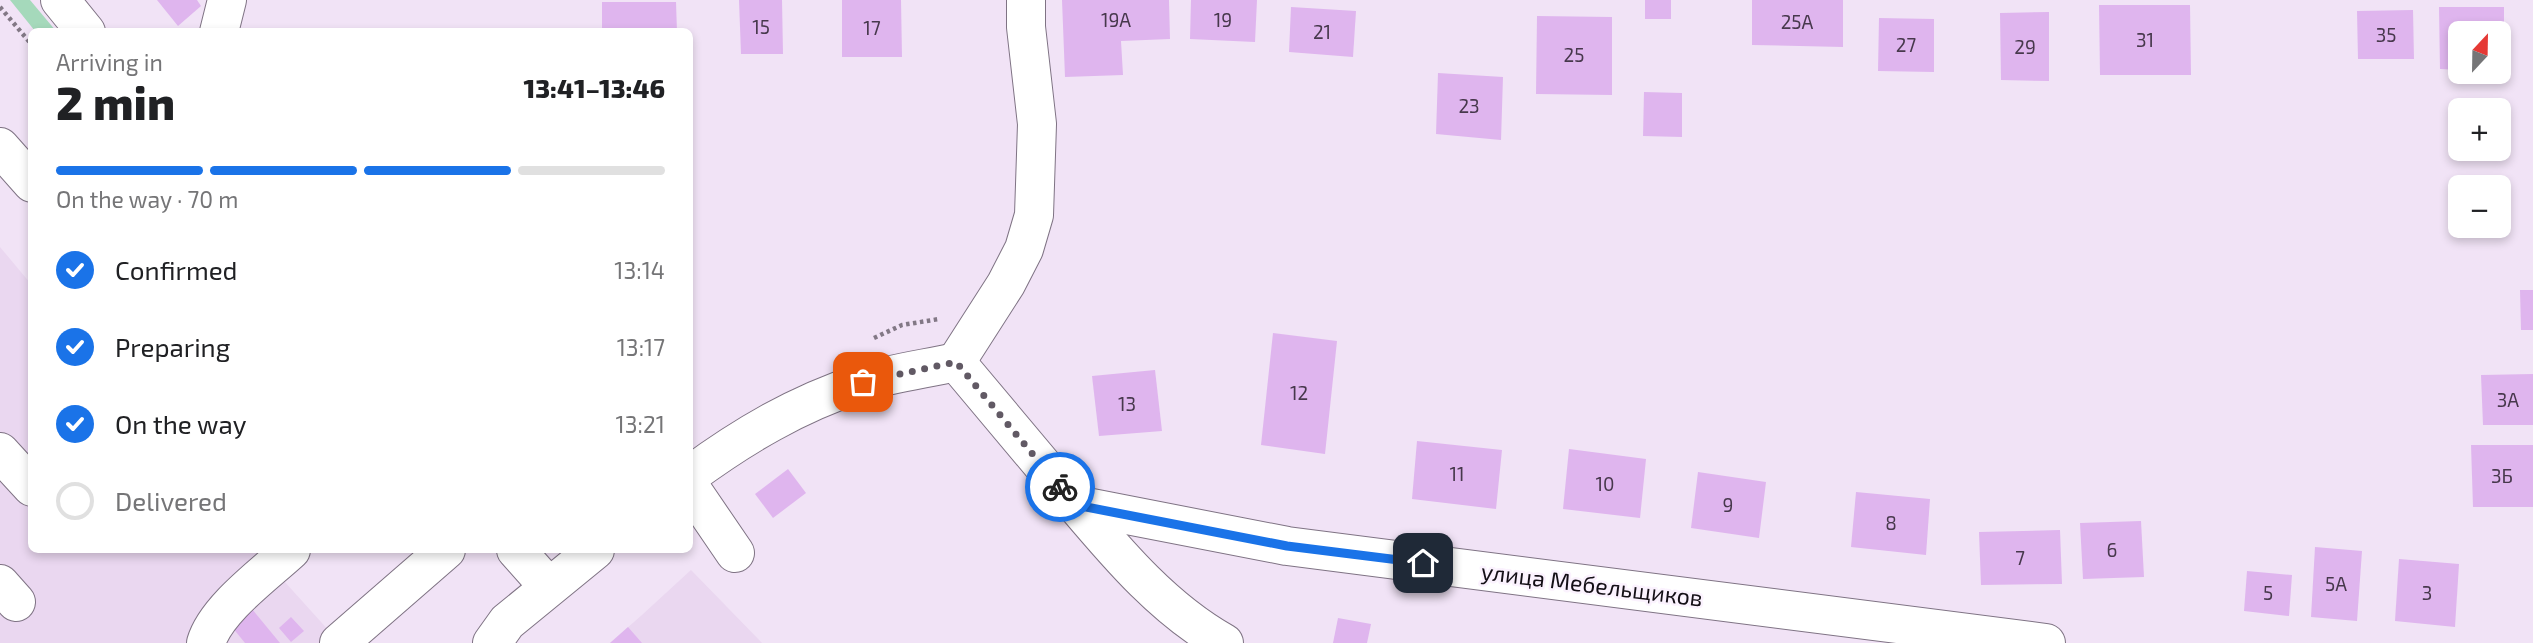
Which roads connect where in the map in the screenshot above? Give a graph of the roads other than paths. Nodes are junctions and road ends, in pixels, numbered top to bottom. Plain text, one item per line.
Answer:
1 (60, 0) edge
2 (227, 0) edge
3 (1026, 0) edge
4 (83, 28) edge
5 (220, 28) edge
6 (0, 147) edge
7 (28, 178) edge
8 (956, 362) junction
9 (0, 452) edge
10 (693, 473) edge
11 (28, 483) edge
12 (693, 491) edge
13 (1076, 505) junction
14 (288, 553) edge
15 (443, 553) edge
16 (519, 553) edge
17 (591, 553) edge
18 (735, 553) dead end
19 (548, 586) junction
20 (206, 643) edge
21 (339, 643) edge
22 (492, 643) edge
23 (1224, 643) edge
24 (2046, 643) edge

1 - 4 street
2 - 5 street
3 - 8 street
6 - 7 street
8 - 10 street
8 - 13 street
9 - 11 street
12 - 18 street
13 - 23 street
13 - 24 street, улица Мебельщиков
14 - 20 street
15 - 21 street
16 - 19 street
17 - 19 street
19 - 22 street

